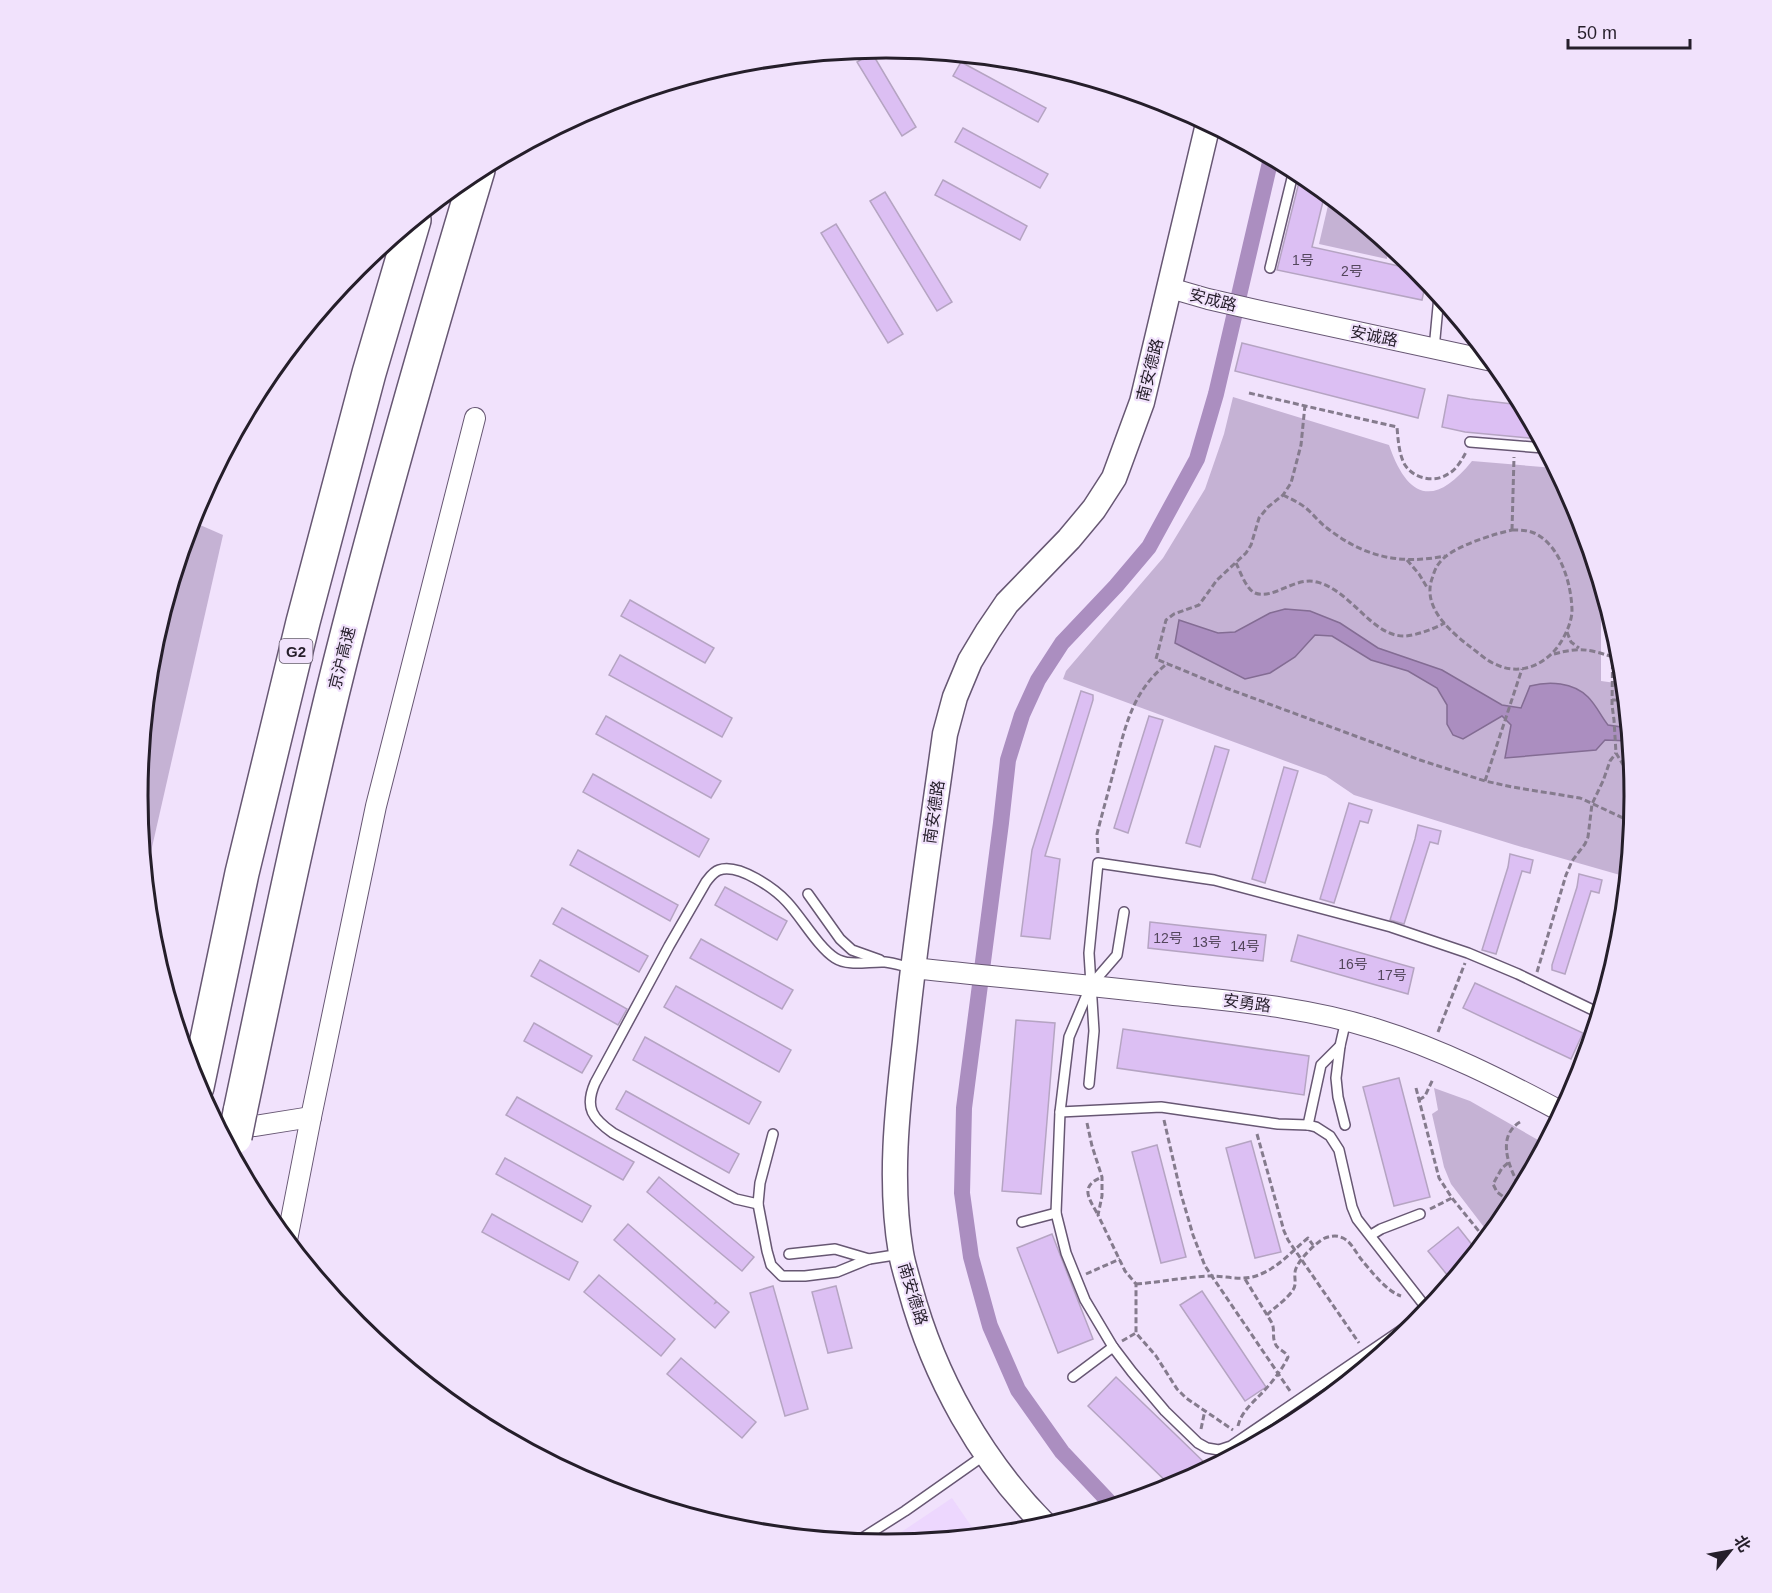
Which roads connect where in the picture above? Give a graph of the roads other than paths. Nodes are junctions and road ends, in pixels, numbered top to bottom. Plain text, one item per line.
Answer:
1 (1206, 132) edge
2 (1292, 180) edge
3 (474, 185) edge
4 (410, 233) edge
5 (1270, 268) dead end
6 (1170, 288) junction
7 (1438, 307) edge
8 (1256, 310) joint
9 (1434, 349) junction
10 (1479, 358) edge
11 (475, 418) dead end
12 (1470, 442) road end
13 (1536, 448) edge
14 (808, 894) dead end
15 (1124, 912) dead end
16 (885, 962) junction
17 (912, 968) junction
18 (1091, 986) junction
19 (1592, 1010) edge
20 (1346, 1020) junction
21 (1340, 1046) junction
22 (201, 1070) edge
23 (1089, 1084) dead end
24 (1555, 1108) edge
25 (1059, 1112) junction
26 (311, 1117) junction
27 (1308, 1125) junction
28 (1345, 1125) dead end
29 (232, 1134) edge
30 (773, 1134) dead end
31 (758, 1204) junction
32 (1056, 1213) junction
33 (1420, 1214) road end
34 (1022, 1222) dead end
35 (289, 1230) edge
36 (1371, 1235) junction
37 (789, 1254) dead end
38 (901, 1254) junction
39 (869, 1259) junction
40 (1421, 1304) edge
41 (1379, 1346) edge
42 (1113, 1347) junction
43 (1073, 1377) dead end
44 (986, 1454) junction
45 (1038, 1518) edge
46 (869, 1534) edge

1 - 6 street, 南安德路
2 - 5 lane
3 - 29 highway, 京沪高速
4 - 22 highway, G2
6 - 8 street, 安成路
6 - 17 street, 南安德路
7 - 9 lane
8 - 9 street, 安诚路
9 - 10 street, 安诚路
11 - 26 street
12 - 13 lane
14 - 16 lane
15 - 18 lane
16 - 17 lane
16 - 31 lane
17 - 18 street, 安勇路
17 - 38 street, 南安德路
18 - 19 lane
18 - 20 street, 安勇路
18 - 23 lane
18 - 25 lane
20 - 21 lane
20 - 24 street, 安勇路
21 - 27 lane
21 - 28 lane
25 - 27 lane
25 - 32 lane
26 - 29 street
26 - 35 street
27 - 36 lane
30 - 31 lane
31 - 39 lane
32 - 34 lane
32 - 42 lane
33 - 36 lane
36 - 40 lane
37 - 39 lane
38 - 39 lane
38 - 44 street, 南安德路
41 - 42 lane
42 - 43 lane
44 - 45 street, 南安德路
44 - 46 lane

